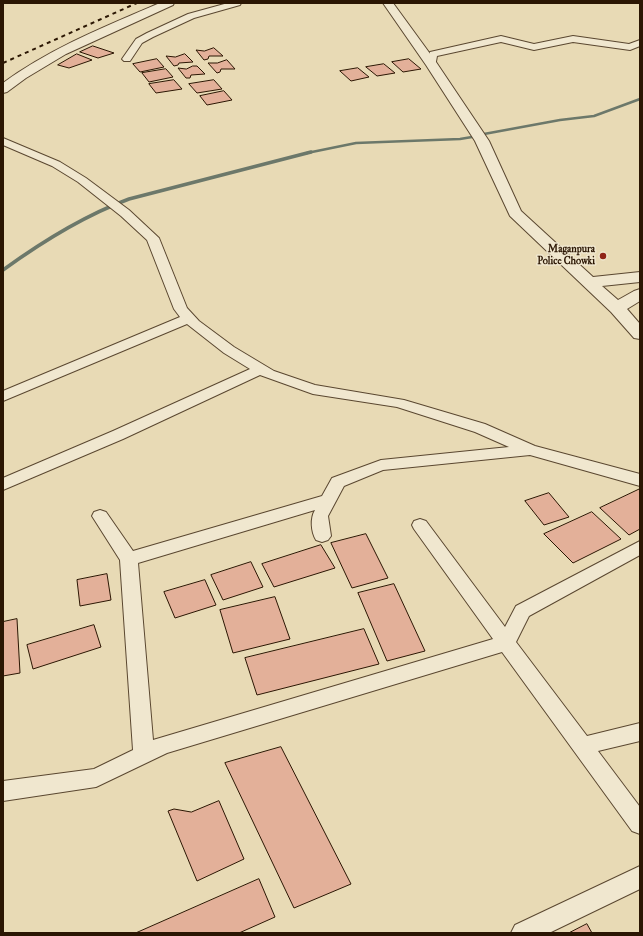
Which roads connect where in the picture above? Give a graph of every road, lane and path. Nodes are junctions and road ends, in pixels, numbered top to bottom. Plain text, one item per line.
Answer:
1 (169, 3) edge
2 (237, 3) edge
3 (388, 3) edge
4 (640, 43) edge
5 (127, 59) dead end
6 (432, 65) junction
7 (3, 89) edge
8 (3, 141) edge
9 (640, 277) edge
10 (589, 282) junction
11 (640, 294) edge
12 (617, 308) junction
13 (189, 318) junction
14 (640, 334) edge
15 (261, 369) junction
16 (3, 396) edge
17 (530, 450) junction
18 (640, 480) edge
19 (3, 484) edge
20 (328, 500) junction
21 (100, 516) dead end
22 (420, 525) dead end
23 (322, 536) dead end
24 (640, 547) edge
25 (129, 559) junction
26 (506, 643) junction
27 (640, 732) edge
28 (582, 746) junction
29 (144, 755) junction
30 (3, 791) edge
31 (640, 824) edge
32 (640, 877) edge
33 (523, 933) edge

1 - 7 street
2 - 5 street
3 - 6 street
4 - 6 street
6 - 10 street
8 - 13 street
9 - 10 street
10 - 12 street
11 - 12 street
12 - 14 street
13 - 15 street
13 - 16 street
15 - 17 street
15 - 19 street
17 - 18 street
17 - 20 street
20 - 23 street
20 - 25 street
21 - 25 street
22 - 26 street
24 - 26 street
25 - 29 street
26 - 28 street
26 - 29 street
27 - 28 street
28 - 31 street
29 - 30 street
32 - 33 street

